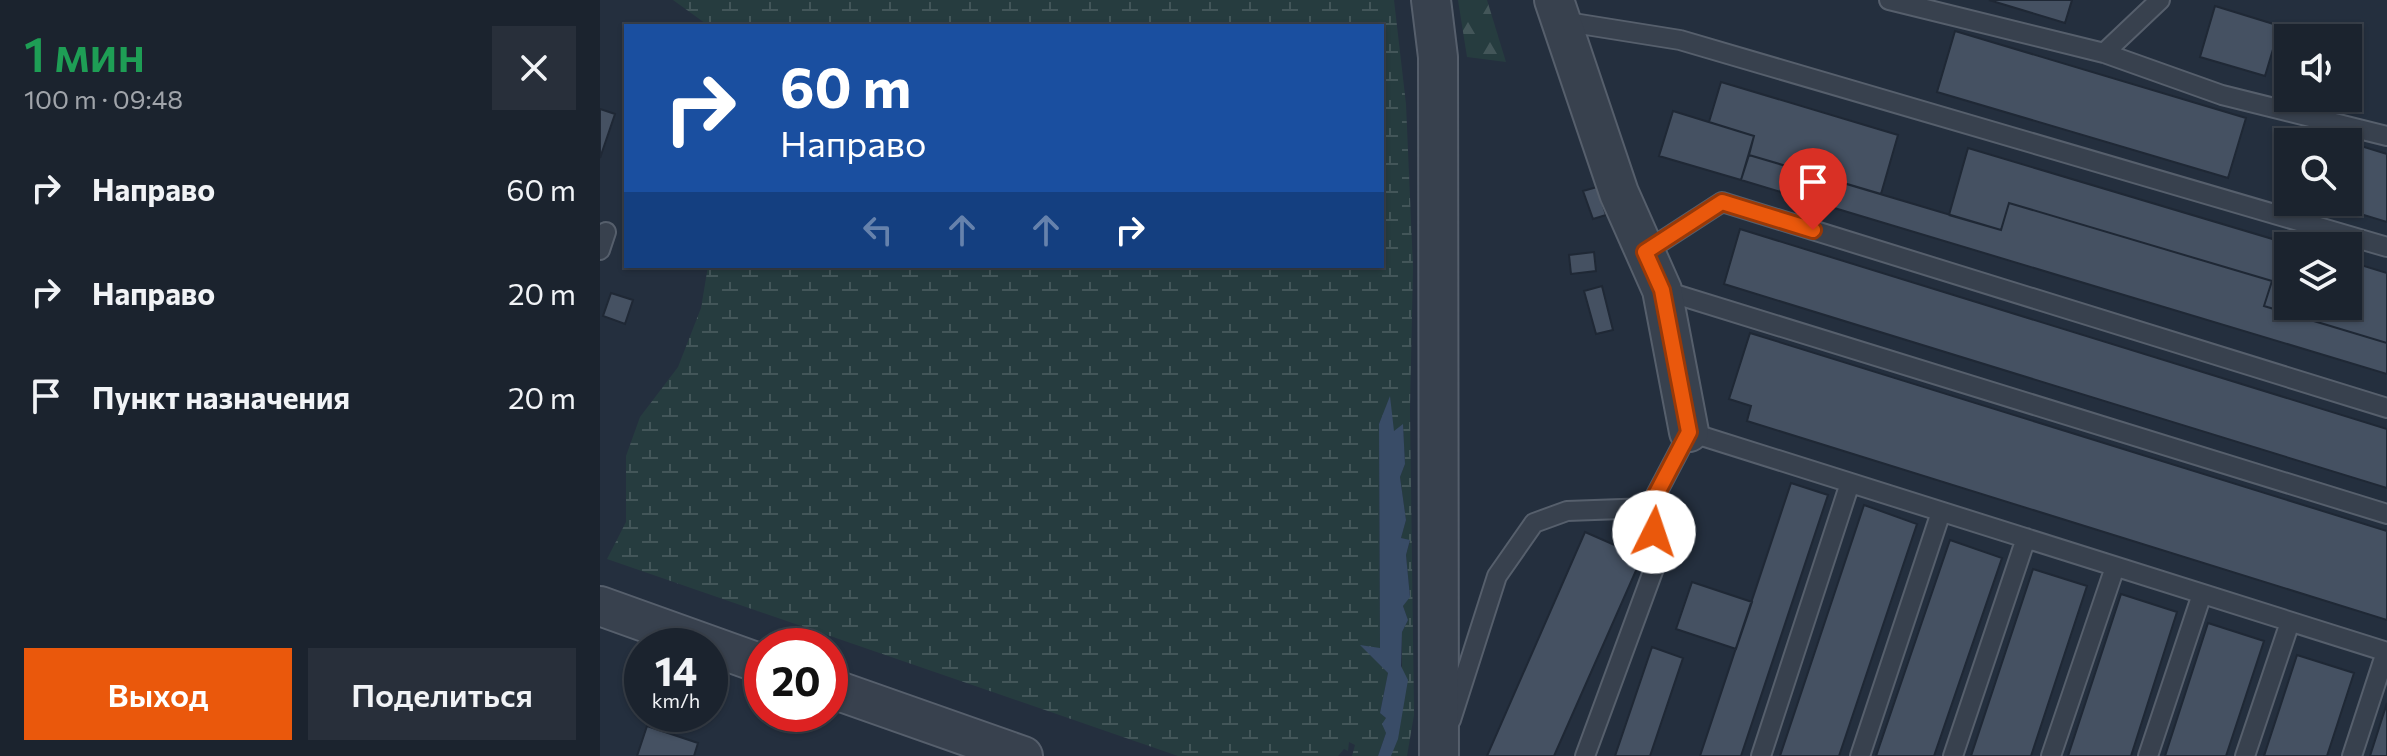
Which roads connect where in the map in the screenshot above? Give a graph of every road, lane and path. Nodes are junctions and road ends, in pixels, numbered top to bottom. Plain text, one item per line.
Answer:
1 (1431, 0) edge
2 (1889, 0) edge
3 (2160, 0) edge
4 (1557, 10) edge
5 (2104, 53) junction
6 (2386, 134) edge
7 (2387, 247) edge
8 (1645, 252) junction
9 (1662, 290) junction
10 (2387, 408) edge
11 (1689, 432) junction
12 (1850, 483) junction
13 (1649, 508) junction
14 (1941, 512) junction
15 (2387, 514) edge
16 (2026, 538) junction
17 (2115, 567) junction
18 (2202, 594) junction
19 (600, 606) edge
20 (2290, 622) junction
21 (2387, 652) edge
22 (744, 658) edge
23 (848, 694) edge
24 (1440, 753) edge
25 (1023, 756) edge
26 (1585, 756) edge
27 (1761, 756) edge
28 (1860, 756) edge
29 (1953, 756) edge
30 (2051, 756) edge
31 (2148, 756) edge
32 (2245, 756) edge
33 (2352, 756) edge

1 - 24 street
2 - 5 lane
3 - 5 lane
4 - 7 lane
4 - 8 street
5 - 6 lane
8 - 9 street
8 - 10 lane
9 - 11 street
9 - 15 lane
11 - 12 lane
11 - 13 lane
12 - 14 lane
12 - 27 lane
13 - 24 lane
13 - 26 lane
14 - 16 lane
14 - 28 lane
16 - 17 lane
16 - 29 lane
17 - 18 lane
17 - 30 lane
18 - 20 lane
18 - 31 lane
19 - 22 street
20 - 21 lane
20 - 32 lane
21 - 33 lane
23 - 25 street

